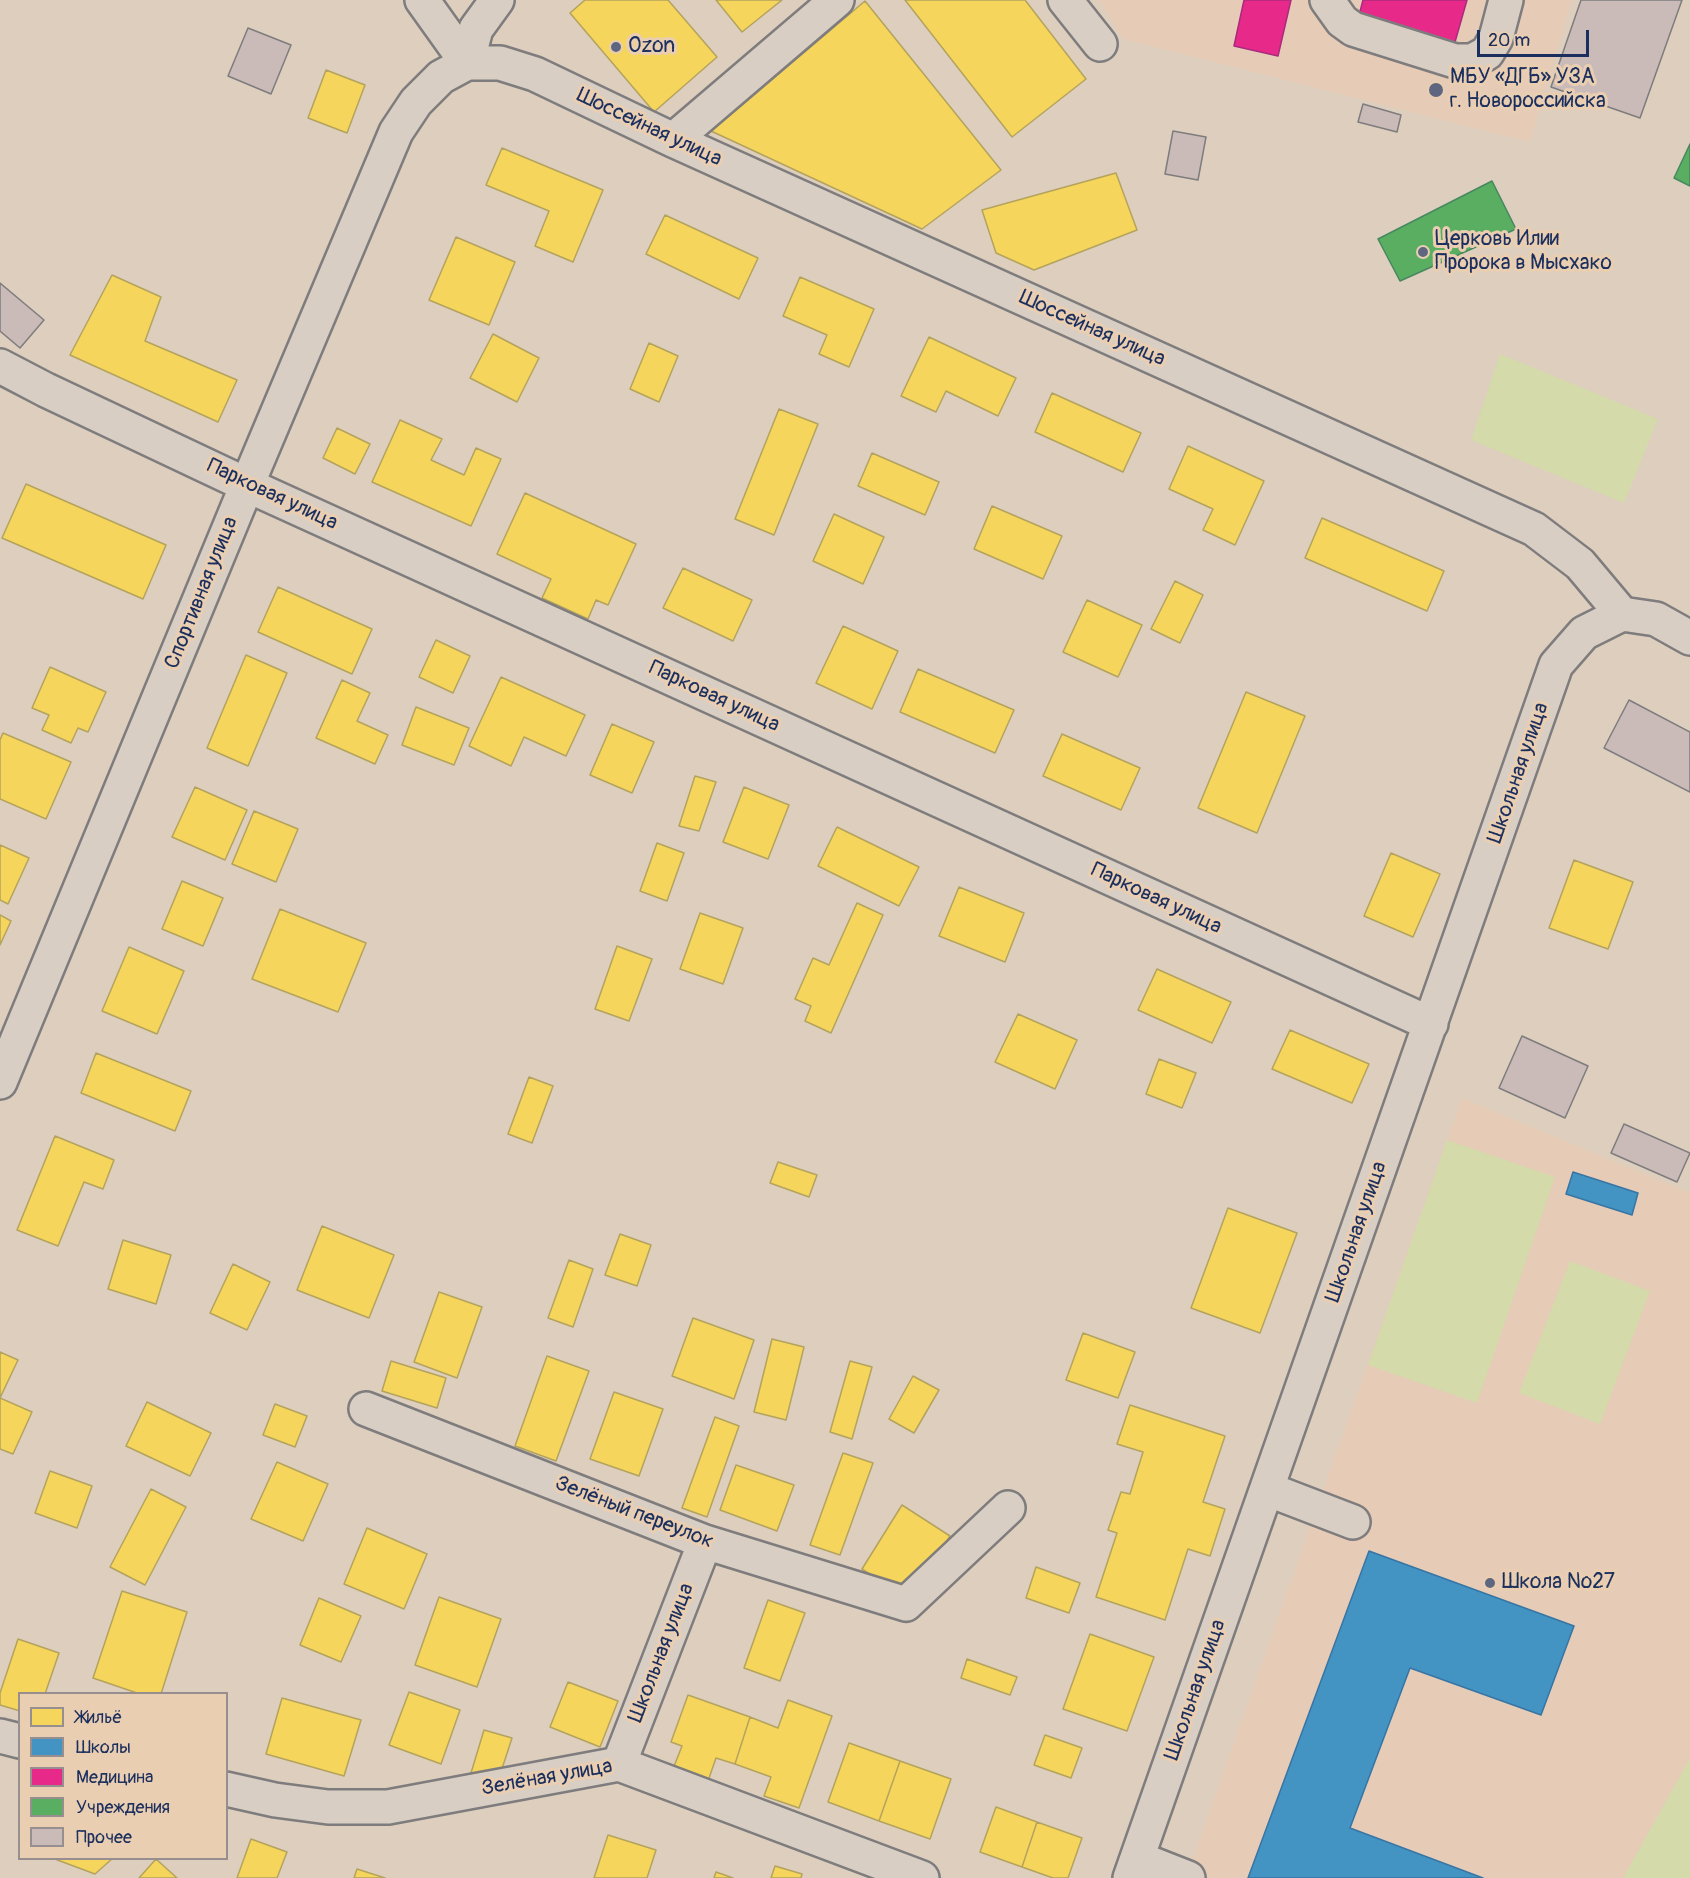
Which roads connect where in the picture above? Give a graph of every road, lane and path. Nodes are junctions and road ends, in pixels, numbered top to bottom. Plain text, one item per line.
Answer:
1 (422, 0) edge
2 (497, 0) edge
3 (837, 0) edge
4 (1065, 0) edge
5 (1327, 0) edge
6 (1506, 0) edge
7 (1101, 44) dead end
8 (467, 63) junction
9 (674, 140) junction
10 (0, 366) edge
11 (247, 484) junction
12 (1622, 614) junction
13 (1690, 638) edge
14 (1431, 1024) junction
15 (0, 1082) edge
16 (366, 1409) dead end
17 (1267, 1488) junction
18 (1008, 1509) dead end
19 (1353, 1522) dead end
20 (705, 1542) junction
21 (0, 1736) edge
22 (18, 1740) edge
23 (619, 1764) junction
24 (228, 1789) edge
25 (1134, 1868) edge
26 (922, 1878) edge
27 (1188, 1878) edge

1 - 8 street
2 - 8 street
3 - 9 street
4 - 7 street
5 - 6 street
8 - 9 street, Шоссейная улица
8 - 11 street, Спортивная улица
9 - 12 street, Шоссейная улица
10 - 11 street, Парковая улица
11 - 14 street, Парковая улица
11 - 15 street, Спортивная улица
12 - 13 street
12 - 14 street, Школьная улица
14 - 17 street, Школьная улица
16 - 20 street, Зелёный переулок
17 - 19 street
17 - 25 street, Школьная улица
18 - 20 street, Зелёный переулок
20 - 23 street, Школьная улица
21 - 22 street
23 - 24 street, Зелёная улица
23 - 26 street, Зелёная улица
25 - 27 street

